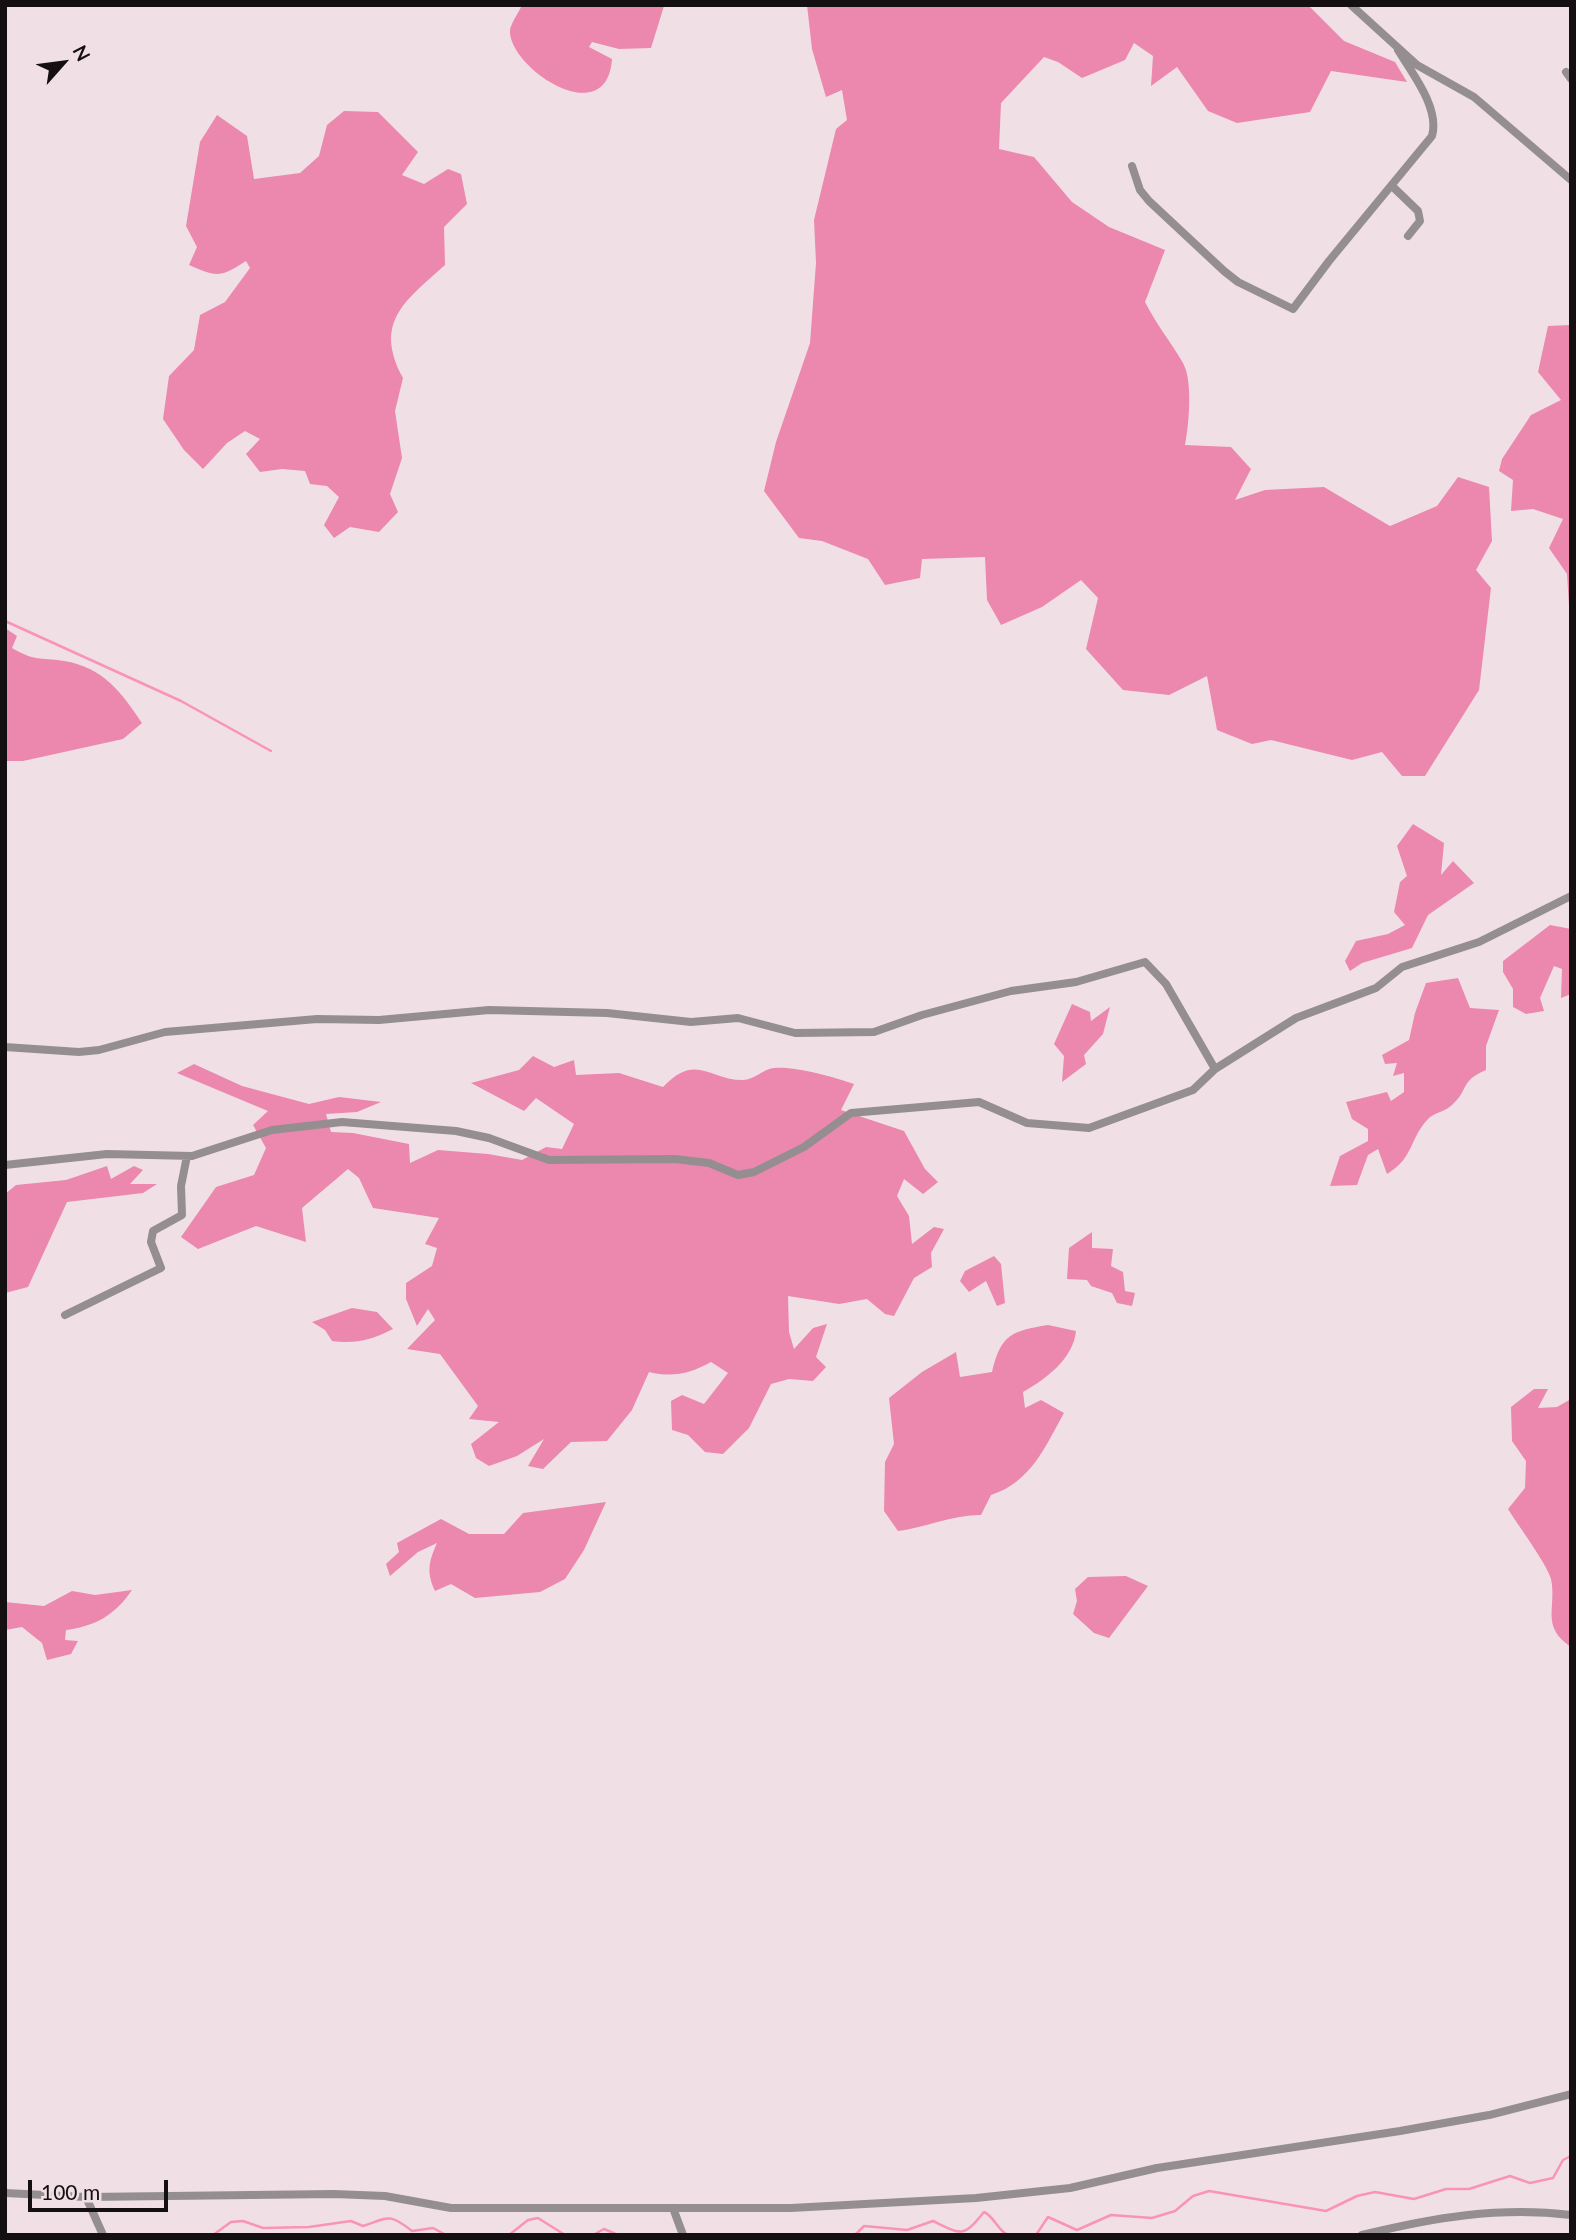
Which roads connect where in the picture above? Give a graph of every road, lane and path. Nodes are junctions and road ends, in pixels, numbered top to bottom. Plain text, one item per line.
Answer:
1 (1351, 5) edge
2 (1398, 50) junction
3 (1132, 166) dead end
4 (1570, 179) edge
5 (1392, 186) junction
6 (1408, 236) dead end
7 (1571, 896) edge
8 (5, 1047) edge
9 (1215, 1069) junction
10 (187, 1156) junction
11 (5, 1165) edge
12 (65, 1315) dead end
13 (1571, 2094) edge
14 (5, 2193) edge
15 (86, 2197) junction
16 (673, 2208) junction
17 (1571, 2215) edge
18 (103, 2235) edge
19 (683, 2235) edge
20 (1362, 2235) edge

1 - 2 street
2 - 4 street
2 - 5 street
3 - 5 street
5 - 6 street
7 - 9 street
8 - 9 street
9 - 10 street
10 - 11 street
10 - 12 street
13 - 16 street
14 - 15 street
15 - 16 street
15 - 18 street
16 - 19 street
17 - 20 street

